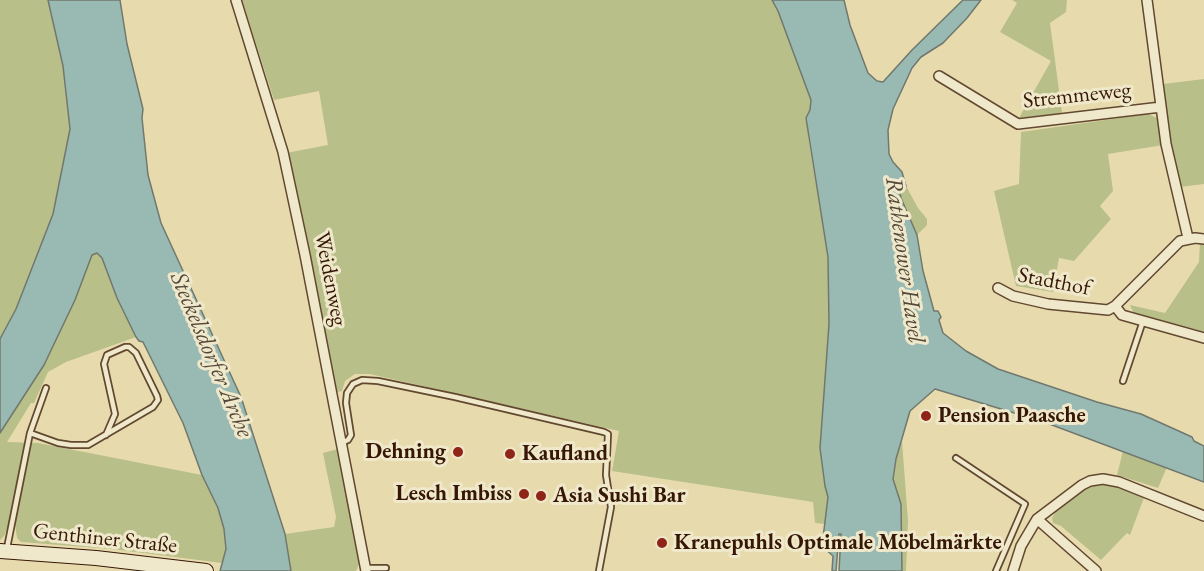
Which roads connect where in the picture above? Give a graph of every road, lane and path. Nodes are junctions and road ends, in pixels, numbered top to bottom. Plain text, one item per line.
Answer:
1 (236, 0) edge
2 (1147, 0) edge
3 (939, 76) dead end
4 (1161, 107) junction
5 (1188, 238) junction
6 (1204, 239) edge
7 (998, 288) dead end
8 (1115, 306) junction
9 (1143, 321) junction
10 (1204, 338) edge
11 (1124, 381) dead end
12 (46, 388) dead end
13 (30, 433) junction
14 (106, 435) junction
15 (341, 443) junction
16 (956, 458) dead end
17 (1204, 516) edge
18 (1037, 519) junction
19 (3, 551) edge
20 (386, 568) dead end
21 (366, 569) edge
22 (197, 570) edge
23 (599, 571) edge
24 (996, 571) edge
25 (1013, 571) edge
26 (1096, 571) edge

1 - 15 street, Weidenweg
2 - 4 street
3 - 4 street, Stremmeweg
4 - 5 street
5 - 6 street
5 - 8 street
7 - 8 street, Stadthof
8 - 9 street, Stadthof
9 - 10 street, Stadthof
9 - 11 lane
12 - 13 lane
13 - 14 lane
13 - 19 lane
14 - 14 lane
15 - 21 street, Weidenweg
15 - 23 lane
16 - 24 lane
17 - 18 street
18 - 25 street
18 - 26 street
19 - 22 main road, Genthiner Straße
20 - 21 lane

